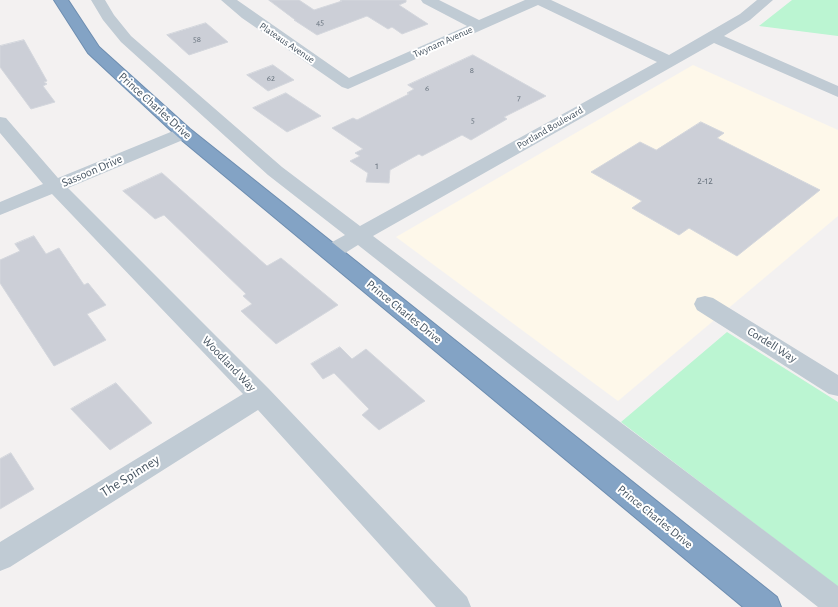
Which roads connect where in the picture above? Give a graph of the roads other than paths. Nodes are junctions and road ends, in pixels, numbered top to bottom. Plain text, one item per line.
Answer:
1 (61, 0) edge
2 (98, 0) edge
3 (228, 0) edge
4 (428, 0) edge
5 (539, 0) edge
6 (766, 0) edge
7 (479, 26) junction
8 (713, 37) junction
9 (668, 60) junction
10 (348, 84) joint
11 (838, 92) edge
12 (0, 122) edge
13 (184, 132) junction
14 (55, 186) junction
15 (0, 208) edge
16 (359, 236) junction
17 (330, 252) junction
18 (705, 304) dead end
19 (838, 387) edge
20 (260, 396) junction
21 (0, 558) edge
22 (838, 604) edge
23 (456, 607) edge
24 (766, 607) edge

1 - 13 highway, Prince Charles Drive
2 - 16 street
3 - 10 street, Plateaus Avenue
4 - 7 street
5 - 7 street, Twynam Avenue
5 - 9 street
6 - 8 street, Portland Boulevard
7 - 10 street, Twynam Avenue
8 - 9 street, Portland Boulevard
8 - 11 street
9 - 16 street, Portland Boulevard
12 - 14 street, Woodland Way
13 - 14 street, Sassoon Drive
13 - 17 highway, Prince Charles Drive
14 - 15 street, Sassoon Drive
14 - 20 street, Woodland Way
16 - 17 street, Portland Boulevard
16 - 22 street
17 - 24 highway, Prince Charles Drive
18 - 19 street, Cordell Way
20 - 21 street, The Spinney
20 - 23 street, Woodland Way

